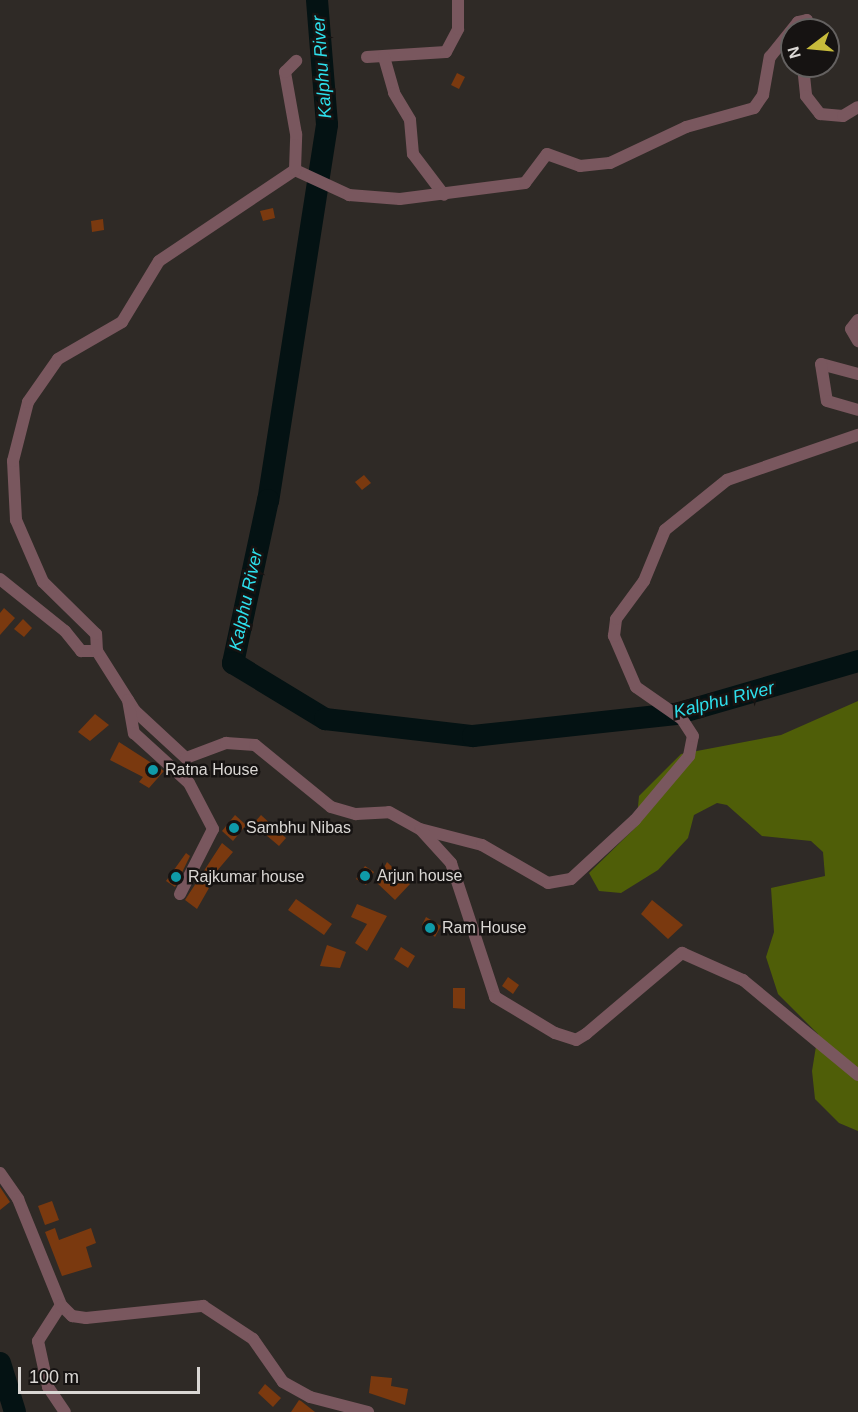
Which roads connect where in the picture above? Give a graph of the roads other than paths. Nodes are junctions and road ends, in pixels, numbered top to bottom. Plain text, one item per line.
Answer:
1 (458, 0) edge
2 (780, 45) edge
3 (367, 57) dead end
4 (384, 57) junction
5 (296, 61) dead end
6 (803, 78) edge
7 (858, 107) edge
8 (295, 170) junction
9 (444, 195) junction
10 (858, 320) edge
11 (858, 340) edge
12 (858, 374) edge
13 (858, 410) edge
14 (858, 435) edge
15 (0, 579) edge
16 (97, 651) junction
17 (128, 700) junction
18 (420, 829) junction
19 (180, 894) dead end
20 (858, 1075) edge
21 (0, 1173) edge
22 (61, 1305) junction
23 (65, 1412) edge
24 (368, 1412) edge

1 - 4 street
2 - 9 street
3 - 4 street
4 - 9 street
5 - 8 street
6 - 7 street
8 - 9 street
8 - 16 street
10 - 11 street
12 - 13 street
14 - 18 street
15 - 16 street
16 - 17 street
17 - 18 street
17 - 19 street
18 - 20 street
21 - 22 street
22 - 23 street
22 - 24 street

